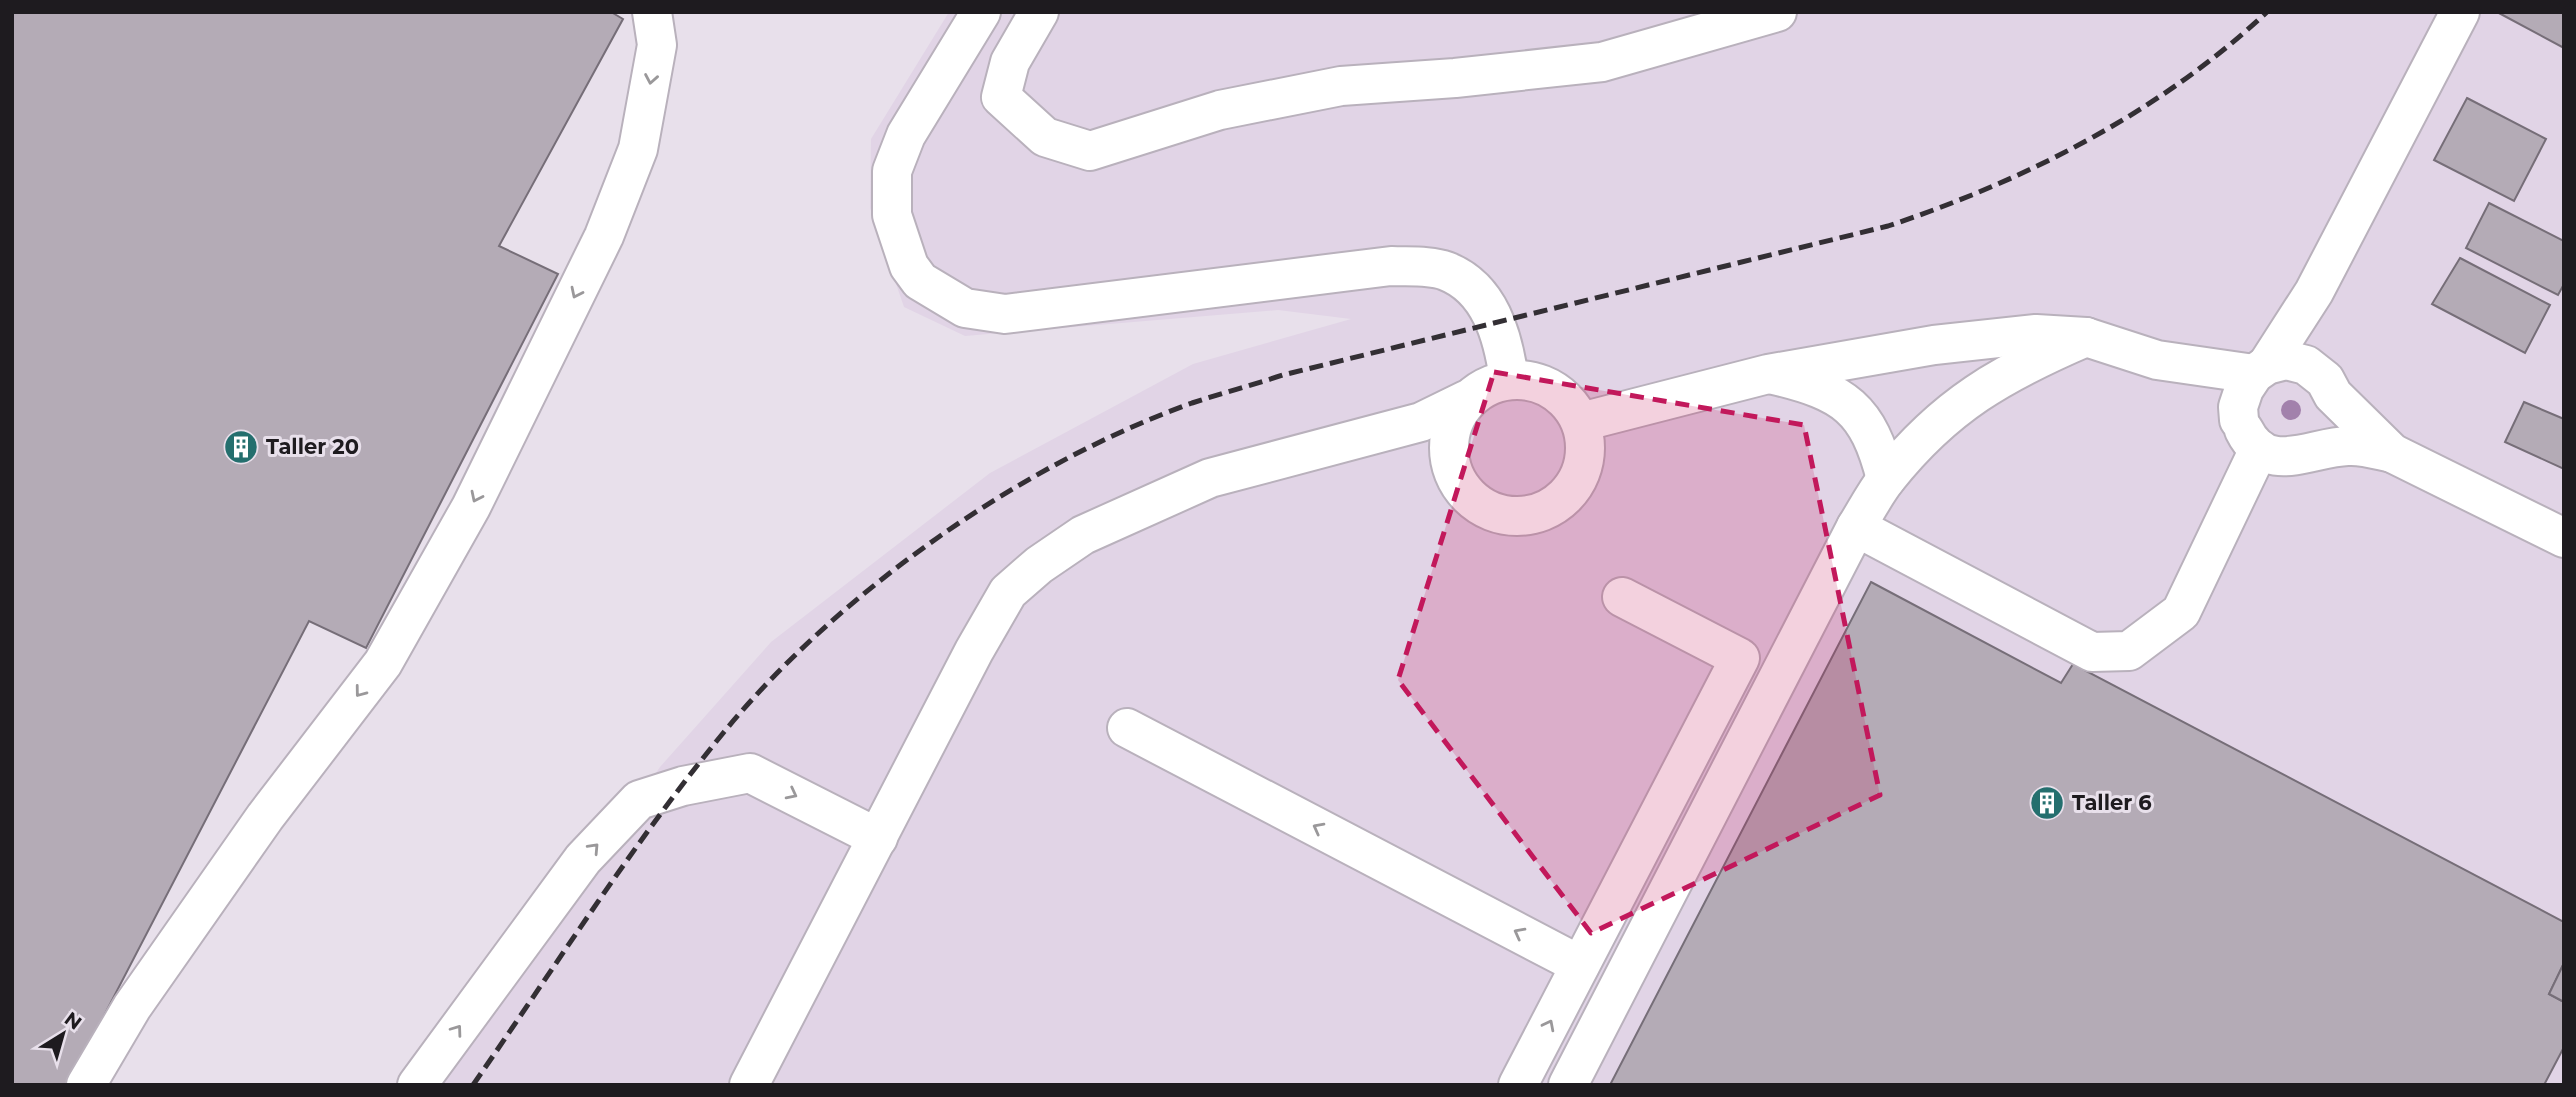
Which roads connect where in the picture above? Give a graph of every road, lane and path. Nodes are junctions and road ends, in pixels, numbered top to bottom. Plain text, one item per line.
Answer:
1 (652, 12) edge
2 (981, 12) edge
3 (1039, 12) edge
4 (1777, 12) edge
5 (2460, 12) edge
6 (2314, 292) junction
7 (2085, 337) junction
8 (2157, 360) junction
9 (2306, 365) junction
10 (2261, 370) junction
11 (1768, 374) junction
12 (1509, 379) junction
13 (2333, 395) junction
14 (1466, 400) junction
15 (1581, 422) junction
16 (2249, 434) junction
17 (1369, 435) junction
18 (2314, 450) junction
19 (2392, 453) junction
20 (1886, 479) junction
21 (1457, 483) junction
22 (1856, 527) junction
23 (2564, 538) edge
24 (1622, 597) dead end
25 (1127, 728) dead end
26 (878, 838) junction
27 (1580, 965) junction
28 (86, 1085) edge
29 (417, 1085) edge
30 (749, 1085) edge
31 (1518, 1085) edge
32 (1568, 1085) edge

1 -> 28 lane
2 - 12 lane
3 - 4 lane
5 - 6 lane
6 - 9 lane
6 - 10 lane
7 - 8 lane
7 - 11 lane
7 - 20 lane
8 - 10 lane
8 - 16 lane
9 - 10 lane
9 - 13 lane
10 - 16 lane
11 - 15 lane
11 - 20 lane
12 - 14 lane
12 - 15 lane
13 - 18 lane
13 - 19 lane
14 - 17 lane
14 - 21 lane
15 - 21 lane
16 - 18 lane
16 - 22 lane
17 - 21 lane
17 - 26 lane
18 - 19 lane
19 - 23 lane
20 - 22 lane
22 - 32 lane
24 - 27 lane
27 -> 25 lane
29 -> 26 lane
26 - 30 lane
31 -> 27 lane

